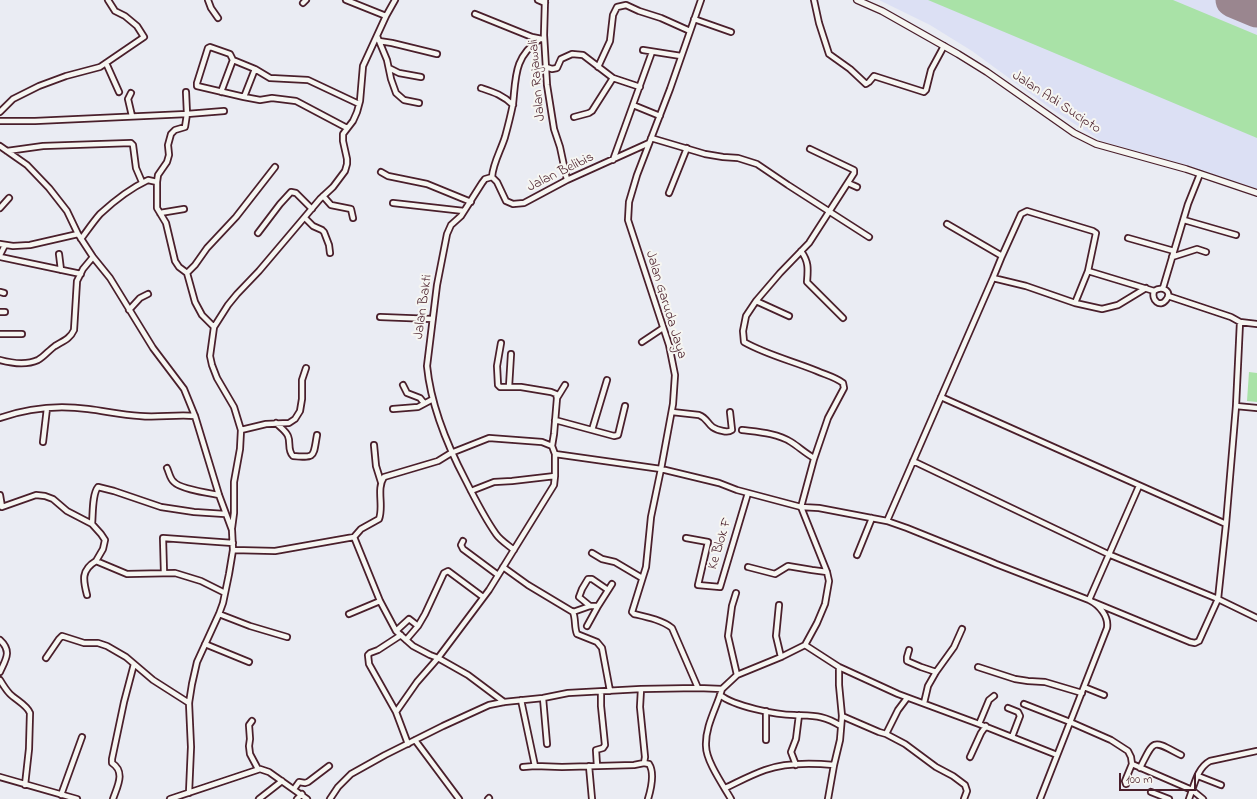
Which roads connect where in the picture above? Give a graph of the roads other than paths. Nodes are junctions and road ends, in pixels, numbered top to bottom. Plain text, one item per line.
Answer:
1 (108, 0) edge
2 (208, 0) edge
3 (346, 0) edge
4 (396, 0) edge
5 (538, 0) edge
6 (701, 0) edge
7 (814, 0) edge
8 (856, 0) edge
9 (545, 1) edge
10 (475, 14) dead end
11 (386, 16) junction
12 (218, 18) dead end
13 (694, 19) junction
14 (690, 31) junction
15 (731, 32) dead end
16 (377, 36) junction
17 (542, 39) junction
18 (379, 41) junction
19 (944, 46) junction
20 (643, 50) dead end
21 (652, 52) junction
22 (436, 54) dead end
23 (681, 56) junction
24 (233, 60) junction
25 (106, 63) junction
26 (546, 67) junction
27 (598, 67) junction
28 (389, 68) junction
29 (255, 69) junction
30 (421, 77) dead end
31 (613, 78) junction
32 (640, 87) junction
33 (481, 88) dead end
34 (119, 92) dead end
35 (186, 92) dead end
36 (221, 92) junction
37 (131, 93) dead end
38 (244, 97) junction
39 (419, 103) dead end
40 (359, 104) junction
41 (513, 105) junction
42 (633, 105) junction
43 (224, 110) dead end
44 (0, 112) edge
45 (187, 114) junction
46 (132, 116) junction
47 (660, 116) junction
48 (574, 118) dead end
49 (0, 121) edge
50 (347, 128) junction
51 (650, 141) junction
52 (0, 146) edge
53 (687, 148) junction
54 (810, 149) dead end
55 (7, 151) junction
56 (613, 160) junction
57 (275, 168) dead end
58 (381, 172) dead end
59 (1200, 174) junction
60 (492, 177) junction
61 (567, 180) junction
62 (142, 182) junction
63 (156, 182) junction
64 (848, 183) junction
65 (857, 187) dead end
66 (669, 193) dead end
67 (1257, 193) edge
68 (323, 196) junction
69 (9, 198) dead end
70 (471, 202) junction
71 (393, 203) dead end
72 (0, 208) edge
73 (184, 209) dead end
74 (312, 209) junction
75 (464, 211) junction
76 (830, 211) junction
77 (160, 213) junction
78 (305, 218) junction
79 (352, 218) dead end
80 (1184, 220) junction
81 (947, 224) dead end
82 (258, 233) dead end
83 (1236, 235) dead end
84 (79, 236) junction
85 (869, 237) dead end
86 (1128, 238) dead end
87 (2, 244) edge
88 (801, 251) junction
89 (1174, 251) junction
90 (1206, 252) dead end
91 (330, 253) dead end
92 (59, 254) dead end
93 (0, 256) edge
94 (1002, 256) junction
95 (93, 257) junction
96 (1172, 257) junction
97 (61, 270) junction
98 (1088, 271) junction
99 (188, 273) junction
100 (80, 274) junction
101 (993, 278) junction
102 (1146, 288) junction
103 (1163, 288) junction
104 (1154, 290) junction
105 (148, 294) dead end
106 (1168, 296) junction
107 (756, 301) junction
108 (1076, 303) junction
109 (129, 310) junction
110 (789, 316) dead end
111 (380, 317) dead end
112 (843, 318) dead end
113 (432, 319) junction
114 (1240, 322) junction
115 (1257, 324) edge
116 (214, 327) junction
117 (663, 328) junction
118 (0, 334) edge
119 (22, 334) dead end
120 (642, 342) dead end
121 (501, 343) dead end
122 (511, 354) dead end
123 (0, 360) edge
124 (306, 368) dead end
125 (607, 380) dead end
126 (403, 385) dead end
127 (565, 385) dead end
128 (509, 387) junction
129 (940, 397) junction
130 (557, 398) junction
131 (433, 399) junction
132 (424, 403) junction
133 (625, 406) dead end
134 (1236, 406) junction
135 (47, 408) junction
136 (1257, 408) edge
137 (393, 409) dead end
138 (672, 412) junction
139 (730, 412) dead end
140 (195, 416) junction
141 (0, 418) edge
142 (555, 420) junction
143 (276, 423) junction
144 (241, 430) junction
145 (592, 430) junction
146 (742, 430) dead end
147 (317, 435) dead end
148 (43, 442) dead end
149 (374, 445) dead end
150 (552, 446) junction
151 (452, 453) junction
152 (555, 454) junction
153 (814, 458) junction
154 (913, 460) junction
155 (167, 468) dead end
156 (661, 469) junction
157 (555, 476) junction
158 (380, 482) junction
159 (1139, 486) junction
160 (471, 491) junction
161 (748, 493) junction
162 (0, 494) edge
163 (219, 495) junction
164 (1, 507) edge
165 (801, 507) junction
166 (225, 514) junction
167 (872, 518) junction
168 (887, 521) junction
169 (92, 524) junction
170 (1226, 524) junction
171 (232, 530) junction
172 (354, 537) junction
173 (686, 538) dead end
174 (463, 541) dead end
175 (233, 543) junction
176 (233, 550) junction
177 (514, 550) junction
178 (592, 553) dead end
179 (1108, 554) junction
180 (857, 555) dead end
181 (96, 561) junction
182 (503, 566) junction
183 (748, 568) dead end
184 (827, 572) junction
185 (164, 573) junction
186 (498, 575) junction
187 (642, 578) junction
188 (612, 584) dead end
189 (608, 590) junction
190 (225, 593) junction
191 (736, 593) dead end
192 (86, 595) dead end
193 (483, 597) junction
194 (1218, 599) junction
195 (380, 601) junction
196 (1091, 601) junction
197 (779, 605) dead end
198 (590, 606) junction
199 (598, 606) junction
200 (573, 612) junction
201 (219, 614) junction
202 (349, 614) dead end
203 (1257, 618) edge
204 (418, 626) junction
205 (587, 626) dead end
206 (962, 629) dead end
207 (396, 631) junction
208 (401, 635) junction
209 (287, 637) dead end
210 (0, 640) edge
211 (406, 640) junction
212 (205, 644) junction
213 (805, 644) junction
214 (909, 650) dead end
215 (781, 657) junction
216 (46, 658) dead end
217 (438, 658) junction
218 (249, 662) dead end
219 (134, 664) junction
220 (839, 667) junction
221 (978, 667) dead end
222 (0, 672) edge
223 (936, 672) junction
224 (737, 675) junction
225 (0, 680) edge
226 (1084, 687) junction
227 (698, 688) junction
228 (641, 689) junction
229 (722, 689) junction
230 (610, 691) junction
231 (601, 692) junction
232 (1082, 693) junction
233 (720, 695) junction
234 (1104, 695) dead end
235 (994, 696) dead end
236 (543, 698) junction
237 (907, 698) junction
238 (521, 700) junction
239 (504, 702) junction
240 (189, 703) junction
241 (924, 703) junction
242 (1024, 704) dead end
243 (1008, 708) dead end
244 (766, 711) junction
245 (396, 712) junction
246 (799, 715) junction
247 (842, 716) junction
248 (252, 721) dead end
249 (1070, 722) junction
250 (979, 724) junction
251 (841, 726) junction
252 (986, 726) junction
253 (886, 734) junction
254 (82, 737) dead end
255 (1012, 737) junction
256 (415, 740) junction
257 (766, 740) dead end
258 (408, 744) junction
259 (547, 744) dead end
260 (1257, 751) edge
261 (1057, 755) junction
262 (1181, 755) dead end
263 (970, 757) dead end
264 (644, 763) junction
265 (1132, 764) junction
266 (796, 765) junction
267 (834, 765) junction
268 (329, 766) dead end
269 (535, 766) junction
270 (589, 766) junction
271 (597, 766) junction
272 (523, 768) dead end
273 (1140, 768) junction
274 (258, 769) junction
275 (1198, 776) junction
276 (0, 777) edge
277 (282, 781) junction
278 (1126, 784) dead end
279 (25, 785) junction
280 (1221, 785) dead end
281 (725, 788) junction
282 (294, 789) junction
283 (1192, 790) junction
284 (1151, 792) dead end
285 (189, 793) junction
286 (302, 794) junction
287 (61, 795) junction
288 (77, 799) edge
289 (113, 799) edge
290 (170, 799) edge
291 (260, 799) edge
292 (297, 799) edge
293 (307, 799) edge
294 (330, 799) edge
295 (459, 799) edge
296 (592, 799) edge
297 (648, 799) edge
298 (730, 799) edge
299 (828, 799) edge
300 (964, 799) edge
301 (1040, 799) edge
302 (1169, 799) edge
303 (1188, 799) edge
304 (1203, 799) edge

1 - 25 street
2 - 12 street
3 - 11 street
4 - 11 street
5 - 9 street
6 - 13 street, Jalan Garuda Jaya
7 - 19 street
8 - 19 street, Jalan Adi Sucipto
9 - 17 street, Jalan Rajawali
10 - 17 street
11 - 16 street
13 - 14 street, Jalan Garuda Jaya
13 - 15 street
14 - 23 street, Jalan Garuda Jaya
14 - 27 street
16 - 18 street
16 - 40 street
17 - 26 street, Jalan Rajawali
17 - 41 street
18 - 22 street
18 - 28 street
19 - 59 street, Jalan Adi Sucipto
20 - 21 street
21 - 23 street
21 - 32 street
23 - 47 street, Jalan Garuda Jaya
24 - 29 street
24 - 36 street
24 - 36 street
25 - 34 street
25 - 44 street
26 - 27 street
26 - 61 street, Jalan Rajawali
27 - 31 street
28 - 30 street
28 - 39 street
29 - 38 street
29 - 40 street
31 - 32 street
31 - 48 street
32 - 42 street
33 - 41 street
35 - 45 street
36 - 38 street
37 - 46 street
38 - 50 street
40 - 50 street
41 - 60 street
42 - 47 street
42 - 56 street
43 - 45 street
45 - 46 street
45 - 63 street
46 - 49 street
47 - 51 street, Jalan Garuda Jaya
50 - 68 street
51 - 53 street
51 - 56 street, Jalan Belibis
51 - 117 street, Jalan Garuda Jaya
52 - 55 street
53 - 66 street
53 - 76 street
54 - 64 street
55 - 62 street
55 - 84 street
56 - 61 street, Jalan Belibis
57 - 99 street
58 - 70 street
59 - 67 street, Jalan Adi Sucipto
59 - 80 street
60 - 61 street, Jalan Belibis
60 - 70 street, Jalan Bakti
62 - 63 street
62 - 84 street
63 - 77 street
64 - 65 street
64 - 76 street
68 - 74 street
68 - 79 street
69 - 72 street
70 - 75 street, Jalan Bakti
71 - 75 street
73 - 77 street
74 - 78 street
74 - 82 street
75 - 113 street, Jalan Bakti
76 - 85 street
76 - 88 street
77 - 99 street
78 - 91 street
78 - 116 street
80 - 83 street
80 - 89 street
81 - 94 street
84 - 87 street
84 - 95 street
86 - 89 street
87 - 93 street
88 - 107 street
88 - 112 street
89 - 96 street
90 - 96 street
92 - 97 street
93 - 97 street
94 - 98 street
94 - 101 street
95 - 100 street
95 - 109 street
96 - 103 street
97 - 100 street
98 - 102 street
98 - 108 street
99 - 116 street
100 - 123 street
101 - 108 street
101 - 129 street
102 - 104 street
102 - 108 street
103 - 104 street
103 - 106 street
104 - 106 street
105 - 109 street
106 - 114 street
107 - 110 street
107 - 153 street
109 - 140 street
111 - 113 street
113 - 131 street, Jalan Bakti
114 - 115 street
114 - 134 street
116 - 144 street
117 - 120 street
117 - 138 street, Jalan Garuda Jaya
118 - 119 street
121 - 128 street
122 - 128 street
124 - 143 street
125 - 145 street
126 - 132 street
127 - 130 street
128 - 130 street
129 - 154 street
129 - 159 street
130 - 142 street
131 - 132 street
131 - 151 street, Jalan Bakti
132 - 137 street
133 - 145 street
134 - 136 street
134 - 170 street
135 - 140 street
135 - 141 street
135 - 148 street
138 - 139 street
138 - 156 street, Jalan Garuda Jaya
140 - 163 street
142 - 145 street
142 - 150 street
143 - 144 street
143 - 147 street
144 - 171 street
146 - 153 street
149 - 158 street
150 - 151 street
150 - 152 street
151 - 158 street
151 - 160 street, Jalan Bakti
152 - 156 street
152 - 157 street
153 - 165 street
154 - 168 street
154 - 179 street
155 - 163 street
156 - 161 street
156 - 187 street, Jalan Garuda Jaya
157 - 160 street
157 - 177 street
158 - 172 street
159 - 170 street
159 - 179 street
160 - 177 street, Jalan Bakti
161 - 165 street
161 - 173 street, Ke Blok F
162 - 164 street
163 - 166 street
164 - 169 street
165 - 167 street
165 - 184 street
166 - 169 street
166 - 171 street
167 - 168 street
167 - 180 street
168 - 196 street
169 - 181 street
170 - 194 street
171 - 175 street
172 - 176 street
172 - 195 street
174 - 186 street
175 - 176 street
175 - 185 street
176 - 190 street
177 - 182 street
178 - 187 street
179 - 194 street
179 - 196 street
181 - 185 street
181 - 192 street
182 - 186 street
182 - 200 street
183 - 184 street
184 - 213 street
185 - 190 street
186 - 193 street
187 - 227 street, Jalan Garuda Jaya
188 - 189 street
189 - 198 street
189 - 199 street
190 - 201 street
191 - 224 street
193 - 204 street
193 - 217 street
194 - 196 street
194 - 203 street
195 - 202 street
195 - 207 street
196 - 226 street
197 - 215 street
198 - 199 street
198 - 200 street
199 - 205 street
200 - 230 street
201 - 209 street
201 - 212 street
204 - 207 street
204 - 211 street
206 - 223 street
207 - 208 street
208 - 211 street
208 - 245 street
210 - 222 street
211 - 217 street
212 - 218 street
212 - 240 street
213 - 215 street
213 - 220 street
214 - 223 street
215 - 224 street
216 - 219 street
217 - 239 street
217 - 245 street
219 - 240 street
219 - 289 street
220 - 237 street
220 - 247 street
221 - 232 street
223 - 241 street
224 - 229 street
225 - 279 street
226 - 232 street
226 - 234 street
227 - 228 street
227 - 229 street
228 - 230 street
228 - 264 street
229 - 233 street
230 - 231 street
231 - 236 street
231 - 271 street
232 - 249 street
233 - 244 street
233 - 281 street
235 - 250 street
236 - 238 street
236 - 259 street
237 - 241 street
237 - 253 street
238 - 239 street
238 - 269 street
239 - 256 street
240 - 285 street
241 - 250 street
242 - 249 street
243 - 255 street
244 - 246 street
244 - 257 street
245 - 258 street
246 - 251 street
246 - 266 street
247 - 251 street
247 - 253 street
248 - 274 street
249 - 261 street
249 - 265 street
250 - 252 street
251 - 267 street
252 - 255 street
252 - 263 street
253 - 300 street
254 - 287 street
255 - 261 street
256 - 258 street
256 - 295 street
258 - 294 street
260 - 275 street
261 - 301 street
262 - 273 street
264 - 271 street
264 - 297 street
265 - 273 street
265 - 278 street
266 - 267 street
266 - 281 street
267 - 299 street
268 - 282 street
269 - 270 street
269 - 272 street
270 - 271 street
270 - 296 street
273 - 283 street
274 - 277 street
274 - 285 street
275 - 280 street
275 - 283 street
276 - 279 street
277 - 282 street
277 - 291 street
279 - 287 street
281 - 298 street
282 - 286 street
283 - 303 street
283 - 304 street
284 - 302 street
285 - 290 street
286 - 292 street
286 - 293 street
287 - 288 street

